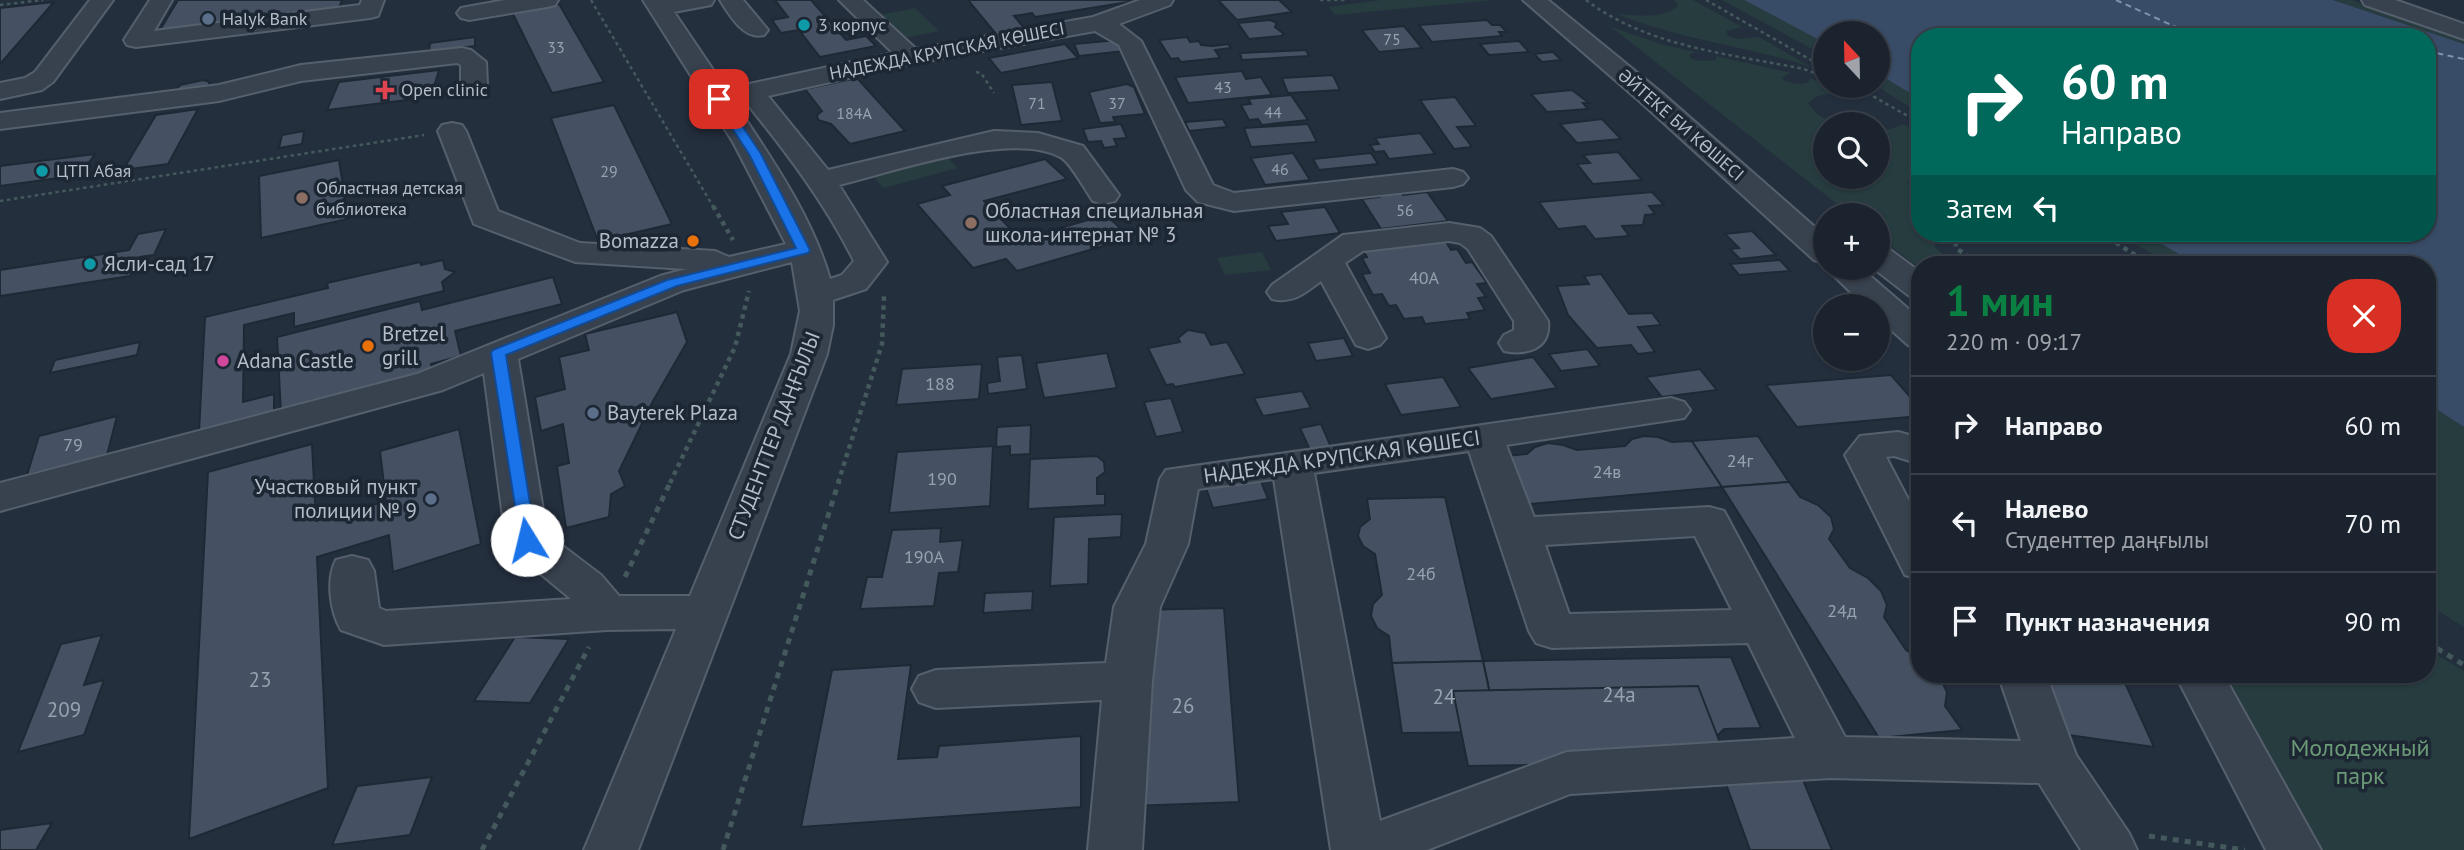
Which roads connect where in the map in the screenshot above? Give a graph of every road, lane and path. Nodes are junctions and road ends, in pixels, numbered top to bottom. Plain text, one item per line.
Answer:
1 (43, 0) edge
2 (102, 0) edge
3 (161, 0) edge
4 (373, 0) edge
5 (547, 0) edge
6 (591, 0) edge
7 (703, 0) edge
8 (731, 0) edge
9 (850, 0) edge
10 (1162, 0) edge
11 (1320, 0) edge
12 (1348, 0) edge
13 (1534, 0) edge
14 (1554, 0) edge
15 (1586, 0) edge
16 (1706, 0) edge
17 (2373, 0) edge
18 (657, 4) edge
19 (0, 5) edge
20 (2464, 8) edge
21 (469, 13) dead end
22 (2423, 17) junction
23 (1096, 24) junction
24 (756, 30) dead end
25 (2464, 32) edge
26 (911, 57) junction
27 (1813, 61) edge
28 (1813, 72) edge
29 (474, 84) dead end
30 (0, 91) edge
31 (750, 91) junction
32 (1876, 98) edge
33 (719, 99) junction
34 (1911, 118) edge
35 (0, 121) edge
36 (452, 131) joint
37 (795, 145) junction
38 (755, 154) junction
39 (1452, 178) dead end
40 (829, 191) junction
41 (1104, 195) dead end
42 (0, 201) edge
43 (1804, 201) dead end
44 (786, 212) junction
45 (1813, 242) edge
46 (1956, 242) edge
47 (2115, 242) edge
48 (803, 250) junction
49 (1967, 256) edge
50 (2137, 256) edge
51 (1327, 260) junction
52 (871, 262) junction
53 (745, 263) junction
54 (1890, 265) edge
55 (1855, 280) edge
56 (1911, 281) edge
57 (1284, 292) dead end
58 (816, 295) junction
59 (1911, 330) edge
60 (1368, 338) dead end
61 (1517, 343) dead end
62 (499, 353) junction
63 (1671, 410) dead end
64 (1484, 438) junction
65 (1911, 449) edge
66 (1292, 464) junction
67 (0, 497) edge
68 (1519, 532) junction
69 (1911, 546) edge
70 (352, 571) dead end
71 (706, 612) junction
72 (607, 614) junction
73 (1764, 626) junction
74 (2436, 648) edge
75 (2464, 665) edge
76 (1128, 681) junction
77 (2025, 683) edge
78 (2204, 683) edge
79 (936, 689) dead end
80 (1830, 757) junction
81 (2054, 763) junction
82 (2103, 839) edge
83 (482, 850) edge
84 (611, 850) edge
85 (723, 850) edge
86 (1115, 850) edge
87 (1358, 850) edge
88 (1366, 850) edge
89 (2245, 850) edge
90 (2294, 850) edge

1 - 19 path
2 - 30 street
3 - 4 street
5 - 21 street
6 - 53 path
7 - 18 street
8 - 24 street
9 - 26 street
10 - 23 street
11 - 12 path
13 - 45 street, ӘЙТЕКЕ БИ КӨШЕСІ
14 - 43 street
15 - 28 path
16 - 27 path
17 - 22 street
18 - 33 street, СТУДЕНТТЕР ДАҢҒЫЛЫ
20 - 22 street
22 - 25 street
23 - 26 street, НАДЕЖДА КРУПСКАЯ КӨШЕСІ
23 - 39 street, НАДЕЖДА КРУПСКАЯ КӨШЕСІ
26 - 31 street, НАДЕЖДА КРУПСКАЯ КӨШЕСІ
29 - 35 street
31 - 33 street, НАДЕЖДА КРУПСКАЯ КӨШЕСІ
31 - 37 street
32 - 34 path
33 - 38 street, СТУДЕНТТЕР ДАҢҒЫЛЫ
36 - 42 path
36 - 53 street
37 - 38 street
37 - 40 street
38 - 44 street, СТУДЕНТТЕР ДАҢҒЫЛЫ
40 - 41 street
40 - 44 street
40 - 52 street
44 - 48 street, СТУДЕНТТЕР ДАҢҒЫЛЫ
46 - 49 path
47 - 50 path
48 - 53 street
48 - 58 street, СТУДЕНТТЕР ДАҢҒЫЛЫ
51 - 57 street
51 - 60 street
51 - 61 street
52 - 58 street
52 - 85 path
53 - 62 street
53 - 72 path
54 - 56 street
55 - 59 street
58 - 71 street, СТУДЕНТТЕР ДАҢҒЫЛЫ
62 - 67 street
62 - 72 street
63 - 64 street, НАДЕЖДА КРУПСКАЯ КӨШЕСІ
64 - 66 street, НАДЕЖДА КРУПСКАЯ КӨШЕСІ
64 - 68 street
65 - 69 street
66 - 76 street, НАДЕЖДА КРУПСКАЯ КӨШЕСІ
66 - 87 street
68 - 73 street
68 - 73 street
70 - 72 street
71 - 72 street
71 - 84 street, СТУДЕНТТЕР ДАҢҒЫЛЫ
72 - 83 path
73 - 80 street
74 - 75 path
76 - 79 street
76 - 86 street, НАДЕЖДА КРУПСКАЯ КӨШЕСІ
77 - 81 street
78 - 90 street
80 - 81 street
80 - 88 street
81 - 82 street
82 - 89 path

